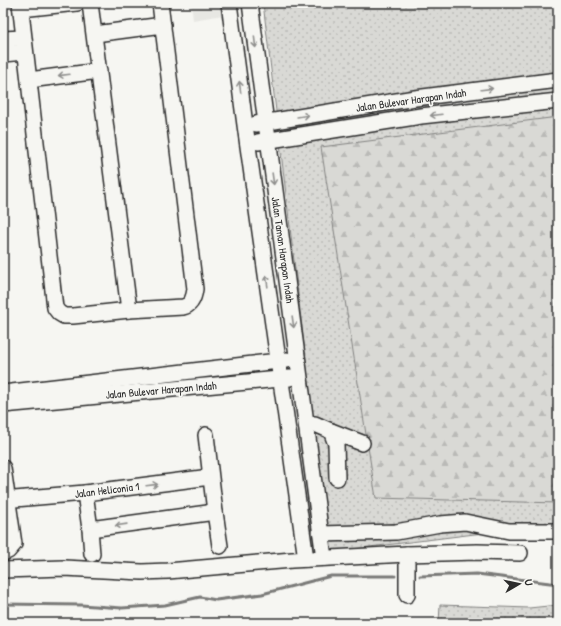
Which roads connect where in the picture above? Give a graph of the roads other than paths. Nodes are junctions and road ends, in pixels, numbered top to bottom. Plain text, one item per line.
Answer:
1 (77, 3) edge
2 (90, 3) edge
3 (160, 3) edge
4 (229, 3) edge
5 (250, 3) edge
6 (20, 6) edge
7 (163, 25) junction
8 (95, 34) junction
9 (3, 39) edge
10 (24, 45) junction
11 (3, 54) edge
12 (99, 71) junction
13 (29, 80) junction
14 (558, 80) edge
15 (558, 101) edge
16 (265, 122) junction
17 (245, 125) junction
18 (268, 140) junction
19 (248, 143) junction
20 (128, 310) junction
21 (298, 359) junction
22 (279, 361) junction
23 (301, 377) junction
24 (281, 379) junction
25 (3, 393) edge
26 (3, 405) edge
27 (307, 424) junction
28 (331, 432) junction
29 (206, 435) dead end
30 (362, 443) dead end
31 (3, 469) edge
32 (210, 477) junction
33 (337, 478) dead end
34 (85, 493) junction
35 (5, 500) edge
36 (215, 512) junction
37 (90, 529) junction
38 (558, 531) edge
39 (321, 534) junction
40 (220, 546) dead end
41 (3, 553) edge
42 (520, 553) dead end
43 (92, 554) dead end
44 (407, 554) junction
45 (324, 558) junction
46 (306, 559) junction
47 (3, 570) edge
48 (407, 583) dead end

1 - 6 street
2 - 8 street
3 - 7 street
17 -> 4 street
5 -> 16 street
6 - 10 street
7 - 8 street
7 - 20 street
8 - 12 street
9 - 10 street
10 - 11 street
10 - 13 street
12 -> 13 street
12 - 20 street
13 - 20 street
16 -> 14 street, Jalan Bulevar Harapan Indah
15 -> 18 street, Jalan Bulevar Harapan Indah
16 - 17 street, Jalan Bulevar Harapan Indah
16 - 18 street, Jalan Taman Harapan Indah
17 - 19 street, Jalan Taman Harapan Indah
18 - 19 street, Jalan Bulevar Harapan Indah
18 -> 21 street, Jalan Taman Harapan Indah
22 -> 19 street, Jalan Taman Harapan Indah
21 - 22 street, Jalan Bulevar Harapan Indah
21 - 23 street
22 - 24 street, Jalan Taman Harapan Indah
22 - 25 street, Jalan Bulevar Harapan Indah
23 - 24 street, Jalan Bulevar Harapan Indah
23 - 27 street
24 - 26 street, Jalan Bulevar Harapan Indah
24 - 46 street, Jalan Taman Harapan Indah
27 - 28 street
27 - 39 street
28 - 30 street
28 - 33 street
29 - 32 street
31 - 35 street
34 -> 32 street, Jalan Heliconia 1
32 - 36 street
34 - 35 street, Jalan Heliconia 1
34 - 37 street
35 - 41 street
36 -> 37 street
36 - 40 street
37 - 43 street
38 - 39 street
39 - 45 street
42 - 44 street
44 - 45 street
44 - 48 street
45 - 46 street
46 - 47 street

